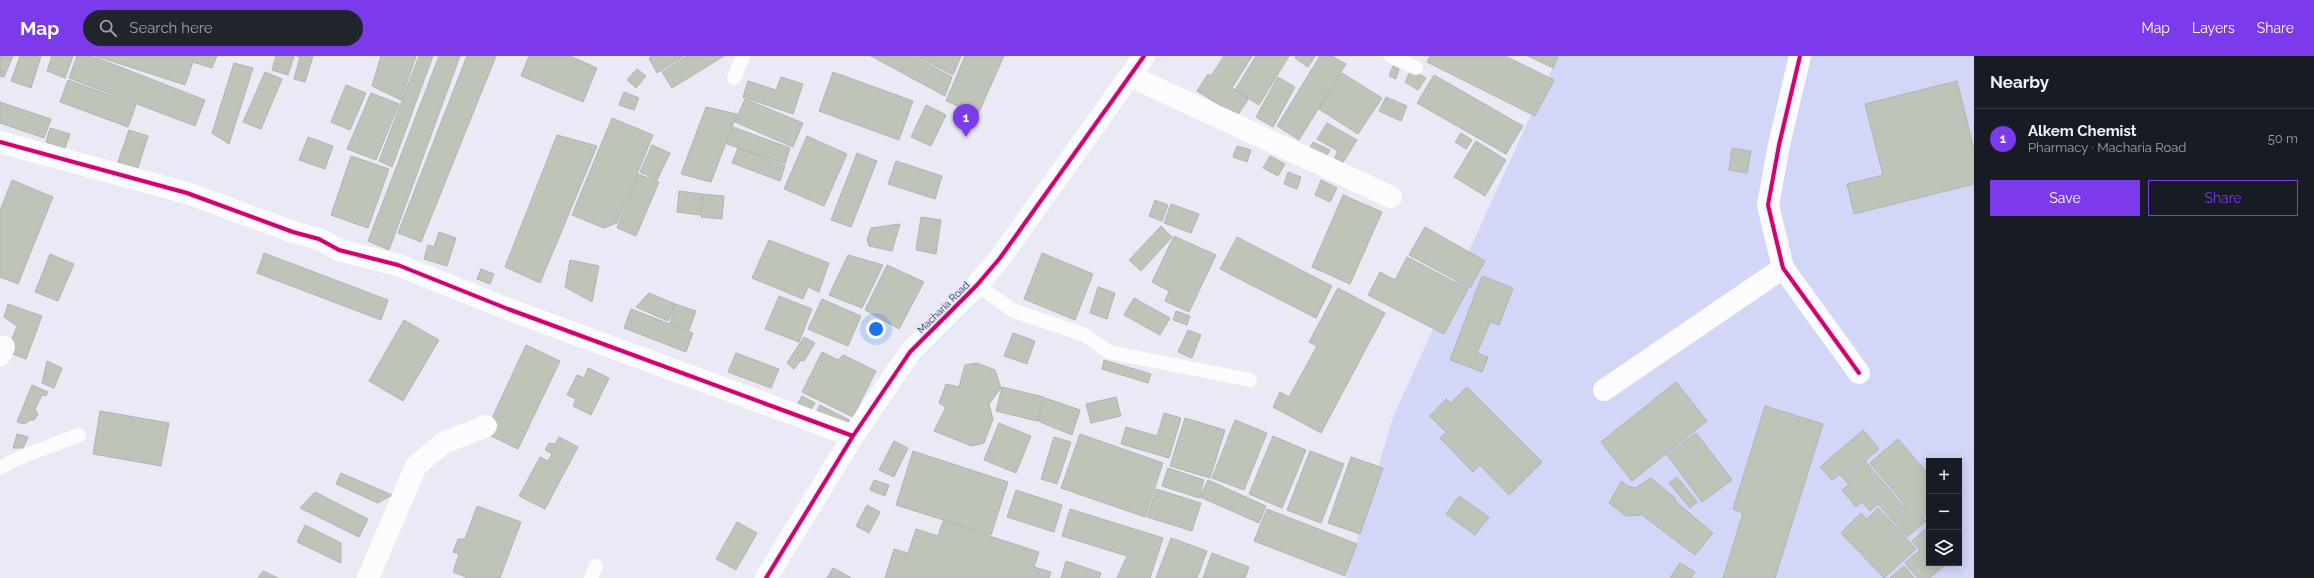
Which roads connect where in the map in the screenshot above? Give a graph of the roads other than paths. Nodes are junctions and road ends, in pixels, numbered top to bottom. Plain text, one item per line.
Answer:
1 (743, 56) edge
2 (1144, 56) edge
3 (1391, 56) edge
4 (1800, 56) edge
5 (1416, 68) dead end
6 (1130, 76) junction
7 (734, 78) dead end
8 (0, 142) edge
9 (1391, 196) dead end
10 (1783, 268) junction
11 (977, 285) junction
12 (1859, 373) dead end
13 (1250, 380) dead end
14 (1604, 390) dead end
15 (486, 426) dead end
16 (79, 435) dead end
17 (853, 436) junction
18 (0, 468) edge
19 (368, 578) edge
20 (766, 578) edge

1 - 7 lane
2 - 6 street, Macharia Road
3 - 5 lane
4 - 10 street
6 - 9 street
6 - 11 street, Macharia Road
8 - 17 street
10 - 12 street
10 - 14 street
11 - 13 lane
11 - 17 street, Macharia Road
15 - 19 street
16 - 18 lane
17 - 20 street, Macharia Road

